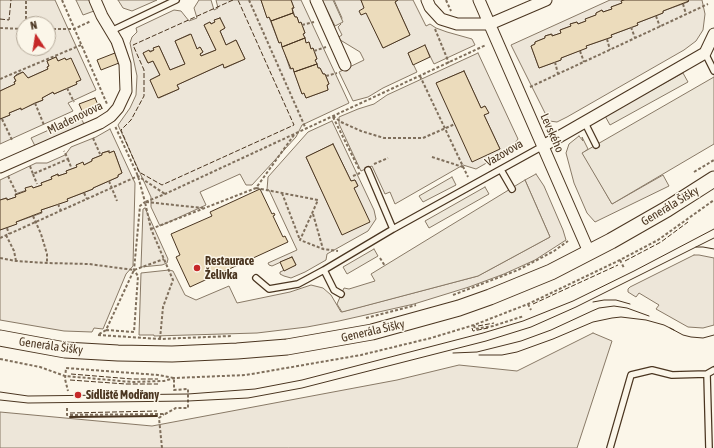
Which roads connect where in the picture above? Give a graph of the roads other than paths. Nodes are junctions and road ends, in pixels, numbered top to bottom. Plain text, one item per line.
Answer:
1 (95, 0) edge
2 (176, 0) edge
3 (316, 0) edge
4 (427, 0) edge
5 (479, 0) edge
6 (546, 0) edge
7 (490, 24) junction
8 (111, 31) junction
9 (714, 34) edge
10 (705, 53) junction
11 (341, 69) road end
12 (714, 71) edge
13 (584, 121) junction
14 (596, 145) dead end
15 (543, 146) junction
16 (2, 166) edge
17 (368, 170) road end
18 (501, 170) junction
19 (714, 179) edge
20 (512, 189) dead end
21 (393, 229) junction
22 (589, 252) junction
23 (324, 270) junction
24 (256, 278) dead end
25 (341, 294) dead end
26 (0, 338) edge
27 (714, 370) edge
28 (707, 374) junction
29 (610, 448) edge
30 (709, 448) edge

1 - 8 street, Mladenovova
2 - 8 lane
3 - 11 street
4 - 7 street
5 - 7 street, Levského
6 - 7 street
7 - 15 street, Levského
8 - 16 street, Mladenovova
9 - 10 street
10 - 12 lane
10 - 13 street, Vazovova
13 - 14 lane
13 - 15 street, Vazovova
15 - 18 lane, Vazovova
15 - 22 street, Levského
17 - 21 lane
18 - 20 lane
18 - 21 lane, Vazovova
19 - 22 main road, Generála Šišky
21 - 23 lane, Vazovova
22 - 26 main road, Generála Šišky
23 - 24 lane, Vazovova
23 - 25 lane
27 - 28 lane
28 - 29 lane
28 - 30 lane

